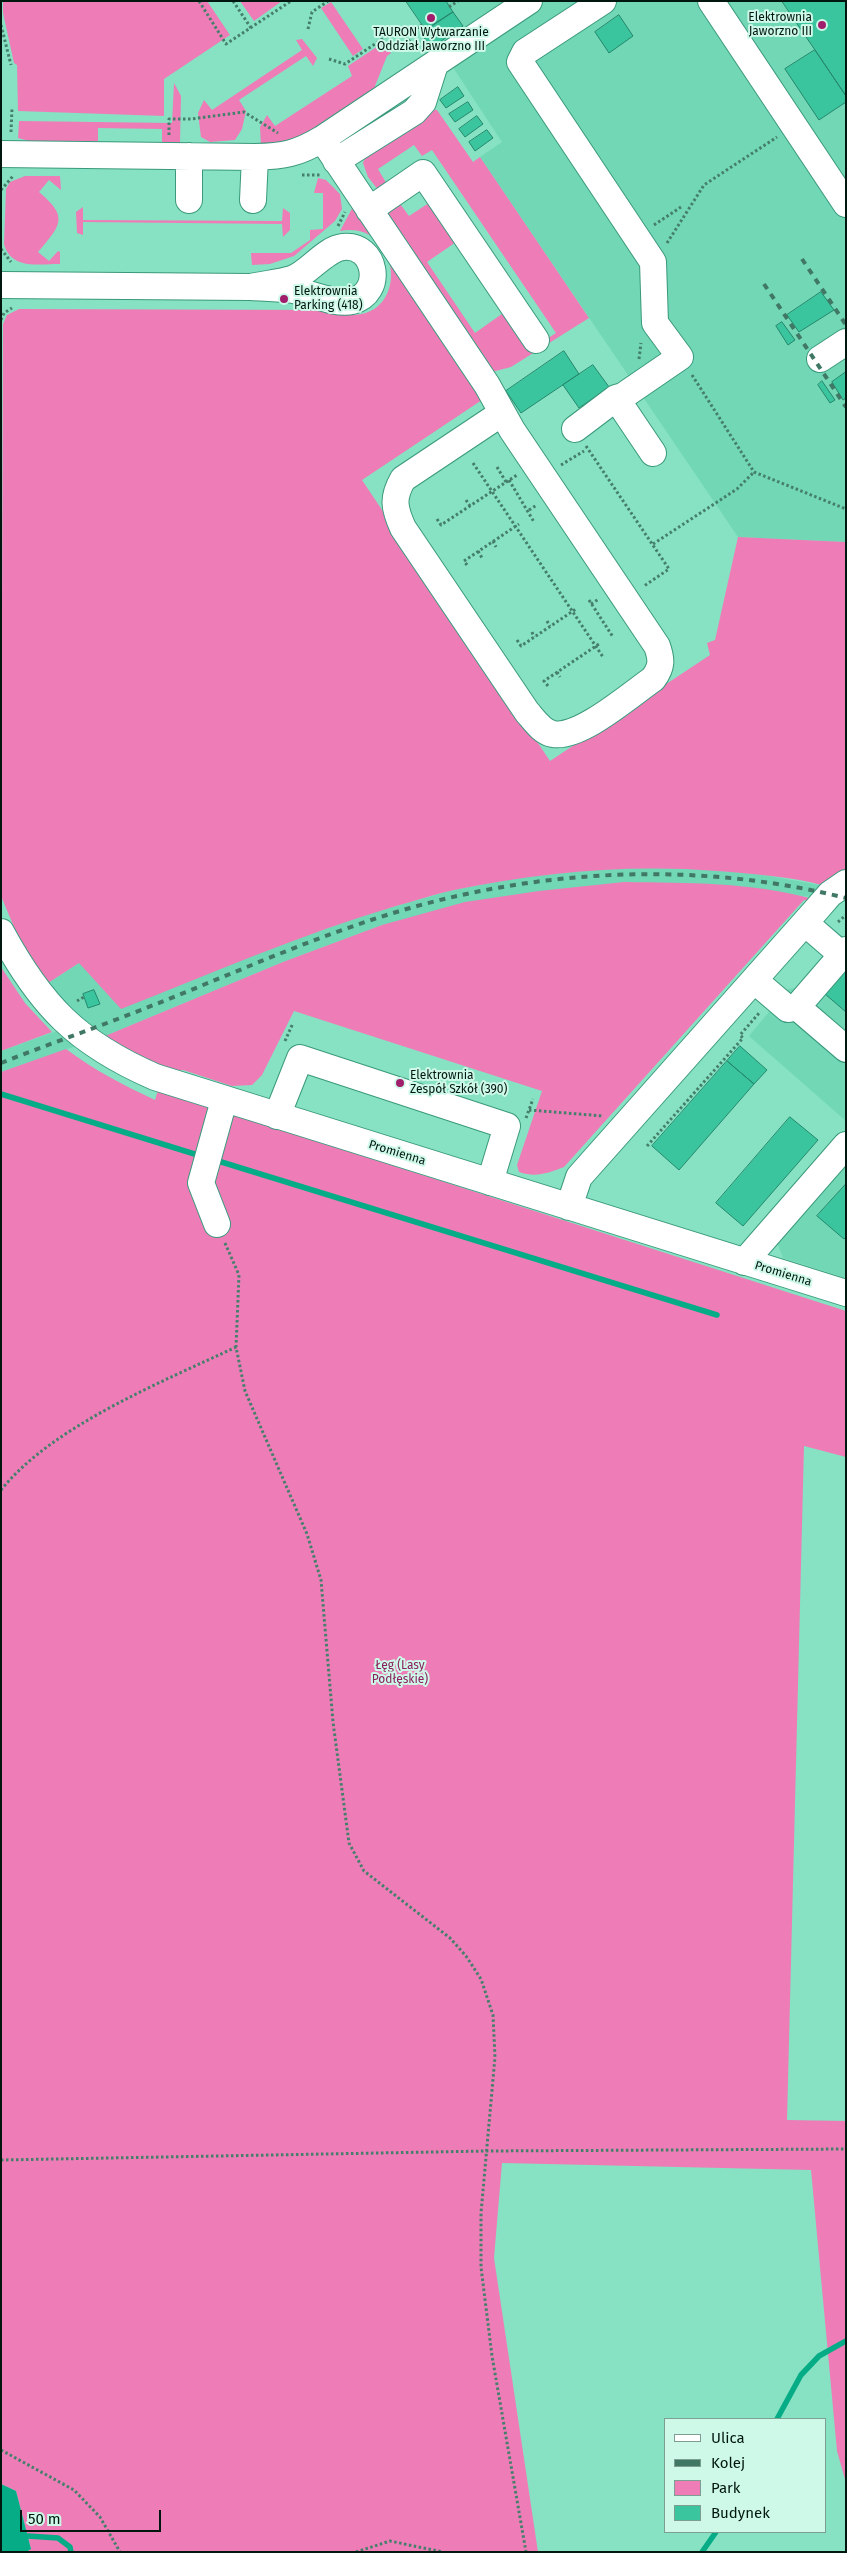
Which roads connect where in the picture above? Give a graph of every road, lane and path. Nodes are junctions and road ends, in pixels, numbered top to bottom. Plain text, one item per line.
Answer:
1 (199, 1) edge
2 (233, 1) edge
3 (291, 1) edge
4 (328, 1) edge
5 (458, 1) edge
6 (529, 1) edge
7 (603, 1) edge
8 (711, 1) edge
9 (449, 7) dead end
10 (1, 24) edge
11 (422, 25) dead end
12 (250, 28) junction
13 (308, 29) dead end
14 (390, 34) dead end
15 (412, 46) dead end
16 (329, 59) dead end
17 (440, 60) junction
18 (11, 64) dead end
19 (12, 108) dead end
20 (168, 119) dead end
21 (794, 126) junction
22 (284, 138) dead end
23 (322, 138) junction
24 (6, 145) edge
25 (189, 156) junction
26 (255, 157) junction
27 (336, 161) junction
28 (189, 200) dead end
29 (253, 200) dead end
30 (846, 204) edge
31 (369, 210) junction
32 (322, 259) junction
33 (653, 262) junction
34 (1, 285) edge
35 (251, 287) junction
36 (333, 299) junction
37 (642, 337) dead end
38 (536, 340) dead end
39 (846, 342) edge
40 (680, 357) junction
41 (820, 359) dead end
42 (639, 365) dead end
43 (616, 398) junction
44 (502, 413) junction
45 (575, 429) joint
46 (654, 453) dead end
47 (473, 463) dead end
48 (497, 467) dead end
49 (754, 472) junction
50 (517, 474) dead end
51 (508, 481) junction
52 (492, 491) junction
53 (466, 500) dead end
54 (470, 506) junction
55 (846, 509) edge
56 (437, 519) dead end
57 (534, 522) dead end
58 (517, 525) junction
59 (493, 541) junction
60 (652, 544) junction
61 (496, 547) dead end
62 (478, 551) junction
63 (482, 558) dead end
64 (467, 565) dead end
65 (618, 588) junction
66 (588, 600) dead end
67 (592, 604) junction
68 (574, 610) junction
69 (546, 621) dead end
70 (550, 626) junction
71 (532, 632) dead end
72 (534, 637) junction
73 (613, 637) dead end
74 (517, 640) dead end
75 (597, 646) junction
76 (603, 657) dead end
77 (573, 662) junction
78 (576, 666) dead end
79 (557, 672) junction
80 (560, 677) dead end
81 (548, 686) dead end
82 (846, 883) edge
83 (846, 915) edge
84 (3, 937) edge
85 (829, 942) edge
86 (754, 980) junction
87 (774, 997) junction
88 (797, 1008) junction
89 (293, 1023) dead end
90 (846, 1049) edge
91 (280, 1050) dead end
92 (224, 1100) junction
93 (529, 1110) dead end
94 (277, 1116) junction
95 (613, 1117) dead end
96 (846, 1145) edge
97 (646, 1146) dead end
98 (490, 1182) junction
99 (569, 1207) junction
100 (217, 1224) joint
101 (744, 1262) junction
102 (846, 1293) edge
103 (236, 1347) junction
104 (1, 1490) edge
105 (846, 2149) edge
106 (487, 2151) junction
107 (1, 2160) edge
108 (1, 2450) edge
109 (120, 2552) edge
110 (356, 2552) edge
111 (444, 2552) edge
112 (526, 2552) edge

1 - 12 path
2 - 12 path
3 - 12 path
4 - 13 path
5 - 9 path
6 - 17 street
7 - 33 street
8 - 21 street
10 - 18 path
11 - 15 path
14 - 16 path
17 - 23 street
17 - 27 street
19 - 24 path
20 - 22 path
21 - 30 street
21 - 33 path
23 - 26 street
23 - 27 street
24 - 25 street
25 - 26 street
25 - 28 street
26 - 29 street
27 - 31 street
31 - 38 street
31 - 44 street
32 - 35 street
32 - 36 street
32 - 36 street
33 - 40 street
34 - 35 street
35 - 36 street
37 - 42 path
39 - 41 street
40 - 43 street
40 - 49 path
43 - 45 street
43 - 46 street
44 - 65 street
44 - 65 street
45 - 60 path
47 - 52 path
48 - 51 path
49 - 55 path
49 - 60 path
50 - 51 path
51 - 52 path
51 - 57 path
52 - 54 path
52 - 58 path
53 - 54 path
54 - 56 path
58 - 59 path
58 - 68 path
59 - 61 path
59 - 62 path
60 - 65 path
62 - 63 path
62 - 64 path
65 - 67 path
66 - 67 path
67 - 73 path
68 - 70 path
68 - 75 path
69 - 70 path
70 - 72 path
71 - 72 path
72 - 74 path
75 - 76 path
75 - 77 path
77 - 78 path
77 - 79 path
79 - 80 path
79 - 81 path
82 - 85 street
83 - 85 path
84 - 92 street, Promienna
85 - 86 street
85 - 88 street
86 - 87 street
86 - 99 street
87 - 88 street
87 - 97 path
88 - 90 street
89 - 91 path
92 - 94 street, Promienna
92 - 100 street
93 - 95 path
94 - 98 street, Promienna
94 - 98 street
96 - 101 street
98 - 99 street, Promienna
99 - 101 street, Promienna
100 - 103 path
101 - 102 street, Promienna
103 - 104 path
103 - 106 path
105 - 106 path
106 - 107 path
106 - 112 path
108 - 109 path
110 - 111 path

